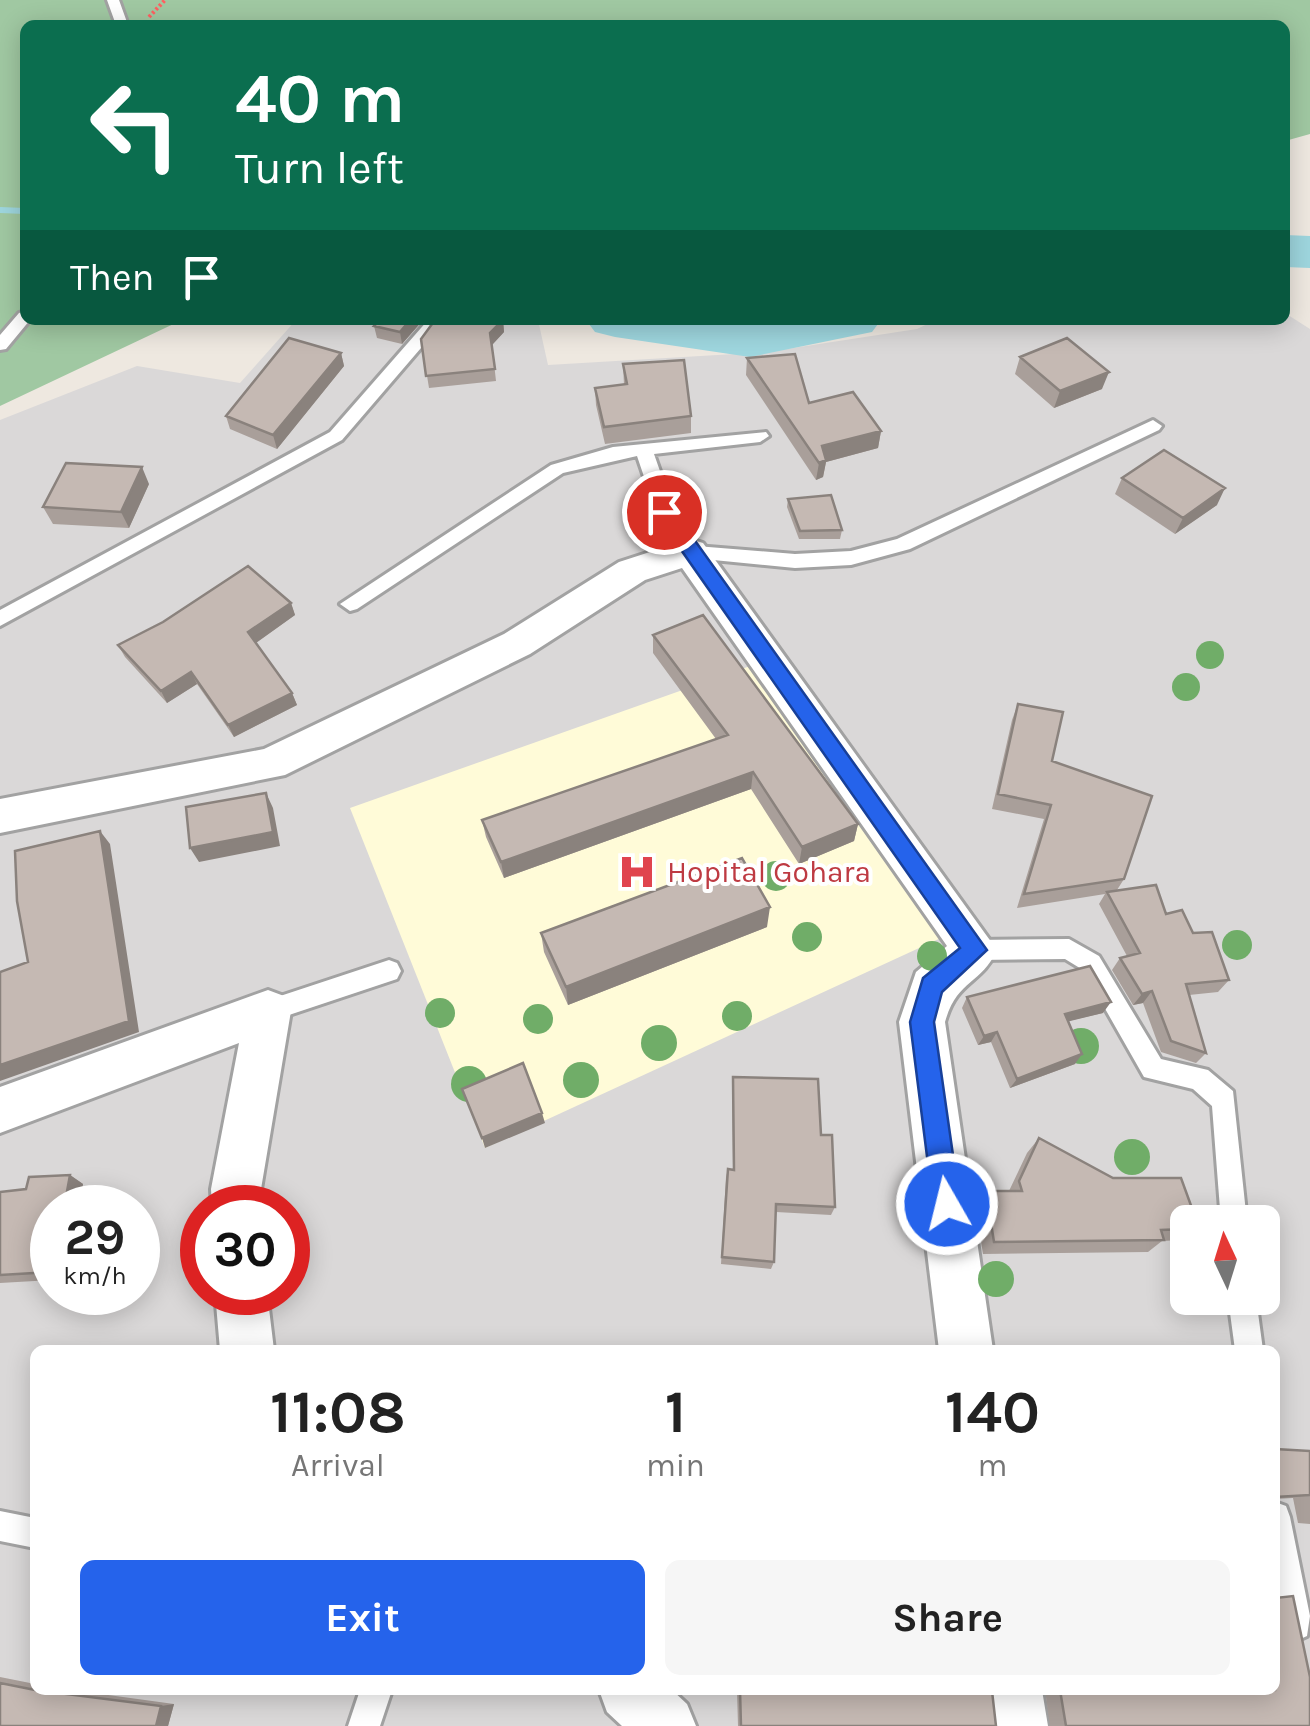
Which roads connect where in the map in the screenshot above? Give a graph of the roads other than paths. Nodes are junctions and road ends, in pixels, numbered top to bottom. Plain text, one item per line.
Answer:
1 (20, 322) edge
2 (433, 325) edge
3 (0, 346) edge
4 (1153, 426) dead end
5 (760, 436) dead end
6 (644, 449) junction
7 (690, 552) junction
8 (350, 604) dead end
9 (0, 619) edge
10 (0, 816) edge
11 (975, 950) junction
12 (389, 971) dead end
13 (268, 1011) junction
14 (0, 1110) edge
15 (237, 1185) edge
16 (1233, 1205) edge
17 (243, 1315) edge
18 (1245, 1315) edge
19 (246, 1345) edge
20 (965, 1345) edge
21 (1249, 1345) edge
22 (0, 1526) edge
23 (30, 1533) edge
24 (1280, 1543) edge
25 (1303, 1662) edge
26 (374, 1695) edge
27 (634, 1695) edge
28 (1013, 1695) edge
29 (364, 1726) edge
30 (665, 1726) edge
31 (1017, 1726) edge

1 - 3 lane
2 - 9 lane
4 - 7 lane
5 - 6 lane
6 - 7 lane
6 - 8 lane
7 - 10 street
7 - 11 street
11 - 16 lane
11 - 20 street
12 - 13 lane
13 - 14 street
13 - 15 street
17 - 19 street
18 - 21 lane
22 - 23 lane
24 - 25 lane
26 - 29 lane
27 - 30 street
28 - 31 street

